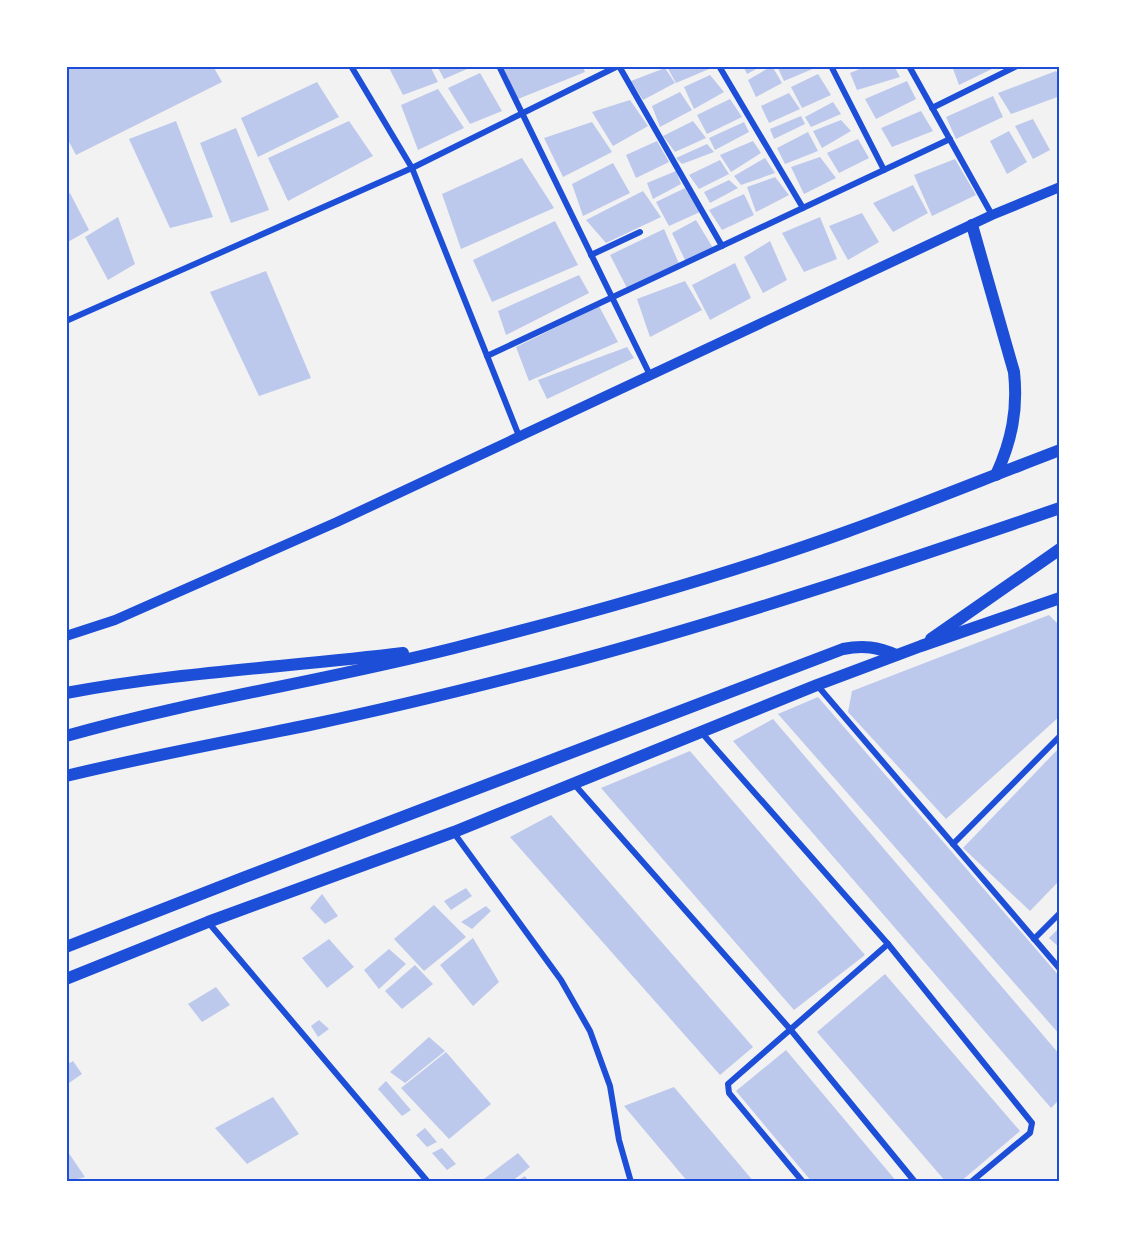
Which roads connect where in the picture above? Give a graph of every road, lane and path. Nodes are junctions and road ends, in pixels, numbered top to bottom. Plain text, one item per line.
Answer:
1 (351, 66) edge
2 (499, 66) edge
3 (619, 66) edge
4 (718, 66) edge
5 (831, 66) edge
6 (909, 66) edge
7 (1017, 66) edge
8 (932, 108) junction
9 (522, 114) junction
10 (950, 139) junction
11 (412, 168) junction
12 (884, 170) junction
13 (1060, 187) edge
14 (803, 208) junction
15 (992, 215) junction
16 (972, 225) junction
17 (640, 232) dead end
18 (722, 246) junction
19 (591, 255) junction
20 (612, 298) junction
21 (66, 321) edge
22 (487, 356) junction
23 (650, 375) junction
24 (519, 436) junction
25 (1060, 450) edge
26 (996, 475) junction
27 (1060, 508) edge
28 (1060, 549) edge
29 (1059, 600) edge
30 (66, 636) edge
31 (921, 646) junction
32 (461, 647) junction
33 (896, 655) junction
34 (817, 686) junction
35 (66, 693) edge
36 (701, 732) junction
37 (66, 736) edge
38 (1060, 736) edge
39 (66, 776) edge
40 (574, 784) junction
41 (454, 832) junction
42 (953, 844) junction
43 (1060, 913) edge
44 (208, 922) junction
45 (1034, 939) junction
46 (888, 944) junction
47 (66, 947) edge
48 (1060, 969) edge
49 (66, 978) edge
50 (790, 1029) junction
51 (428, 1182) edge
52 (631, 1182) edge
53 (803, 1182) edge
54 (915, 1182) edge
55 (971, 1182) edge

1 - 11 street
2 - 9 street
3 - 9 street
3 - 18 street
4 - 14 street
5 - 12 street
6 - 8 street
7 - 8 street
8 - 10 street
9 - 11 street
9 - 19 street
10 - 12 street
10 - 15 street
11 - 21 street
11 - 22 street
12 - 14 street
13 - 15 street
14 - 18 street
15 - 16 street
16 - 23 street
16 - 26 main road
17 - 19 street
18 - 20 street
19 - 20 street
20 - 22 street
20 - 23 street
22 - 24 street
23 - 24 street
24 - 30 street
25 - 26 main road
26 - 32 main road
27 - 39 main road
28 - 31 main road
29 - 31 main road
31 - 33 main road
32 - 35 main road
32 - 37 main road
33 - 34 main road
33 - 47 main road
34 - 36 main road
34 - 42 street
36 - 40 main road
36 - 46 street
38 - 42 street
40 - 41 main road
40 - 50 street
41 - 44 main road
41 - 52 street
42 - 45 street
43 - 45 street
44 - 49 main road
44 - 51 street
45 - 48 street
46 - 50 street
46 - 55 street
50 - 53 street
50 - 54 street

